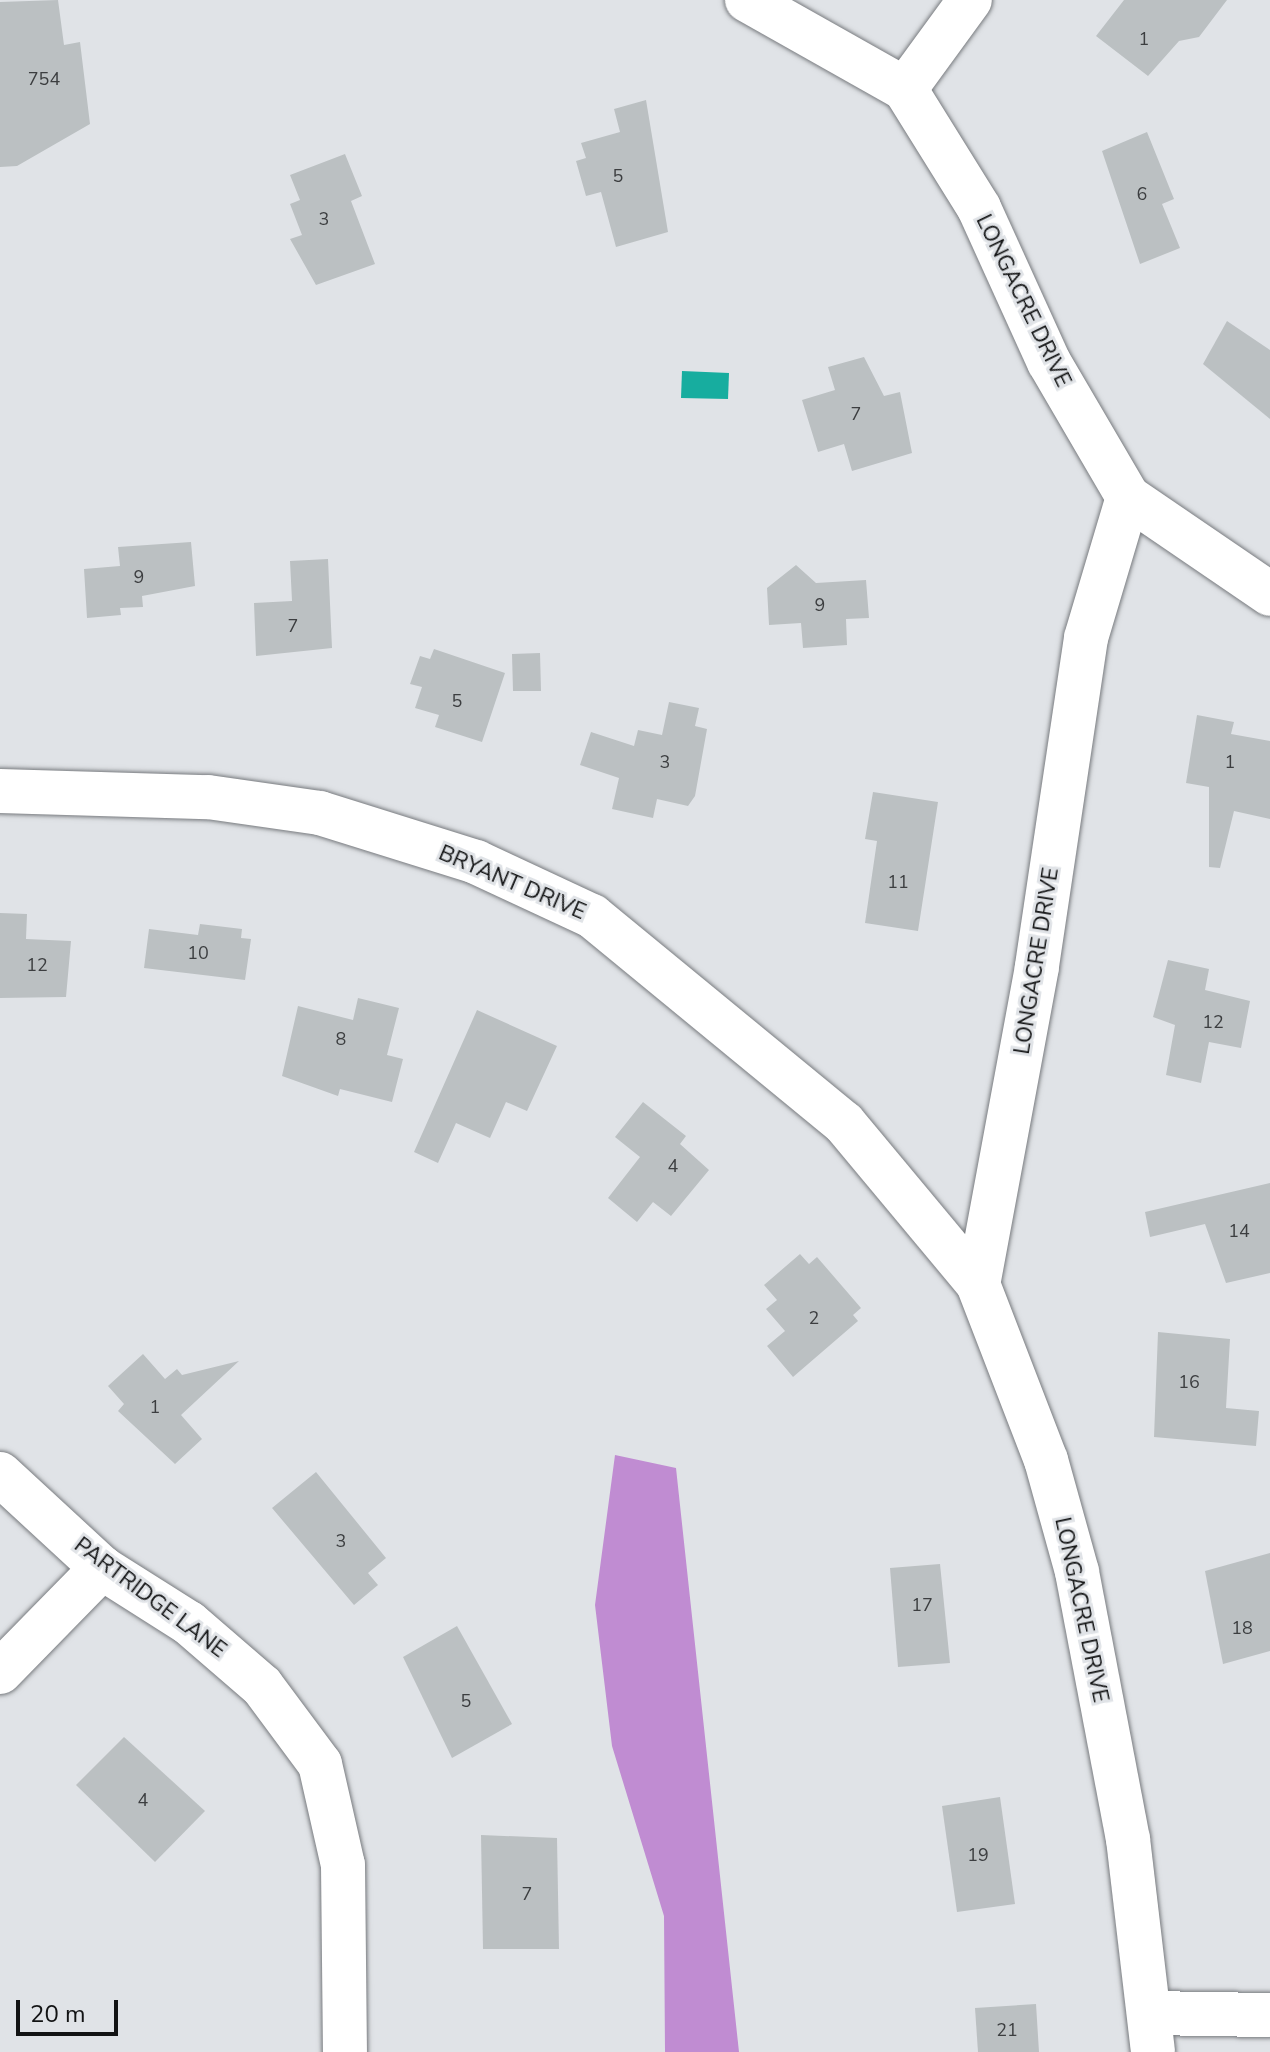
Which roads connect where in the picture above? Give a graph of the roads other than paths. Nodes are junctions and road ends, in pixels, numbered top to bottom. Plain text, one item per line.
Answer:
1 (747, 0) edge
2 (970, 0) edge
3 (905, 89) junction
4 (1128, 497) junction
5 (1270, 594) edge
6 (0, 791) edge
7 (978, 1284) junction
8 (0, 1474) edge
9 (102, 1568) junction
10 (0, 1672) edge
11 (1270, 2015) edge
12 (1152, 2033) edge
13 (345, 2052) edge

1 - 3 street, LONGACRE DRIVE
2 - 3 street
3 - 4 street, LONGACRE DRIVE
4 - 5 street
4 - 7 street, LONGACRE DRIVE
6 - 7 street, BRYANT DRIVE
7 - 12 street, LONGACRE DRIVE
8 - 9 street, PARTRIDGE LANE
9 - 10 street
9 - 13 street, PARTRIDGE LANE
11 - 12 street

